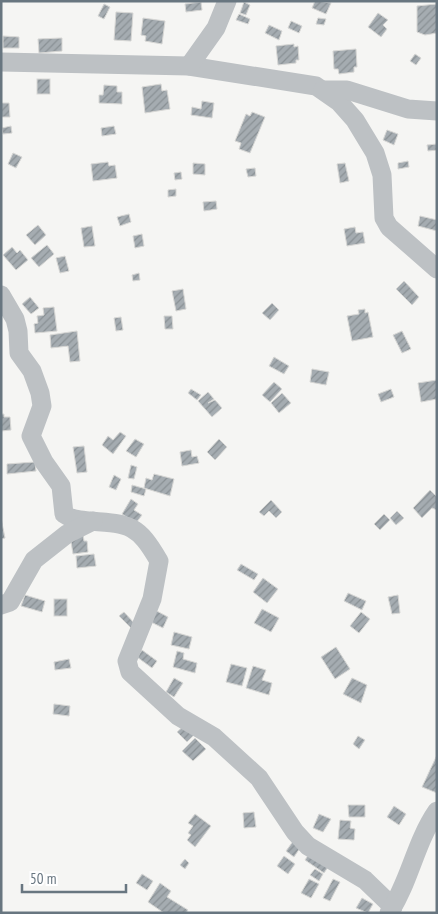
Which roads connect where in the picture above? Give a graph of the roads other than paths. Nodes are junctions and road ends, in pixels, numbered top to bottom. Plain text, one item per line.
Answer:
1 (227, 1) edge
2 (1, 62) edge
3 (189, 66) junction
4 (324, 90) junction
5 (437, 112) edge
6 (437, 270) edge
7 (1, 296) edge
8 (93, 521) junction
9 (1, 605) edge
10 (437, 811) edge
11 (391, 910) edge

1 - 3 street
2 - 3 street
3 - 4 street
4 - 5 street
4 - 6 street
7 - 8 street
8 - 9 street
8 - 11 street
10 - 11 street

